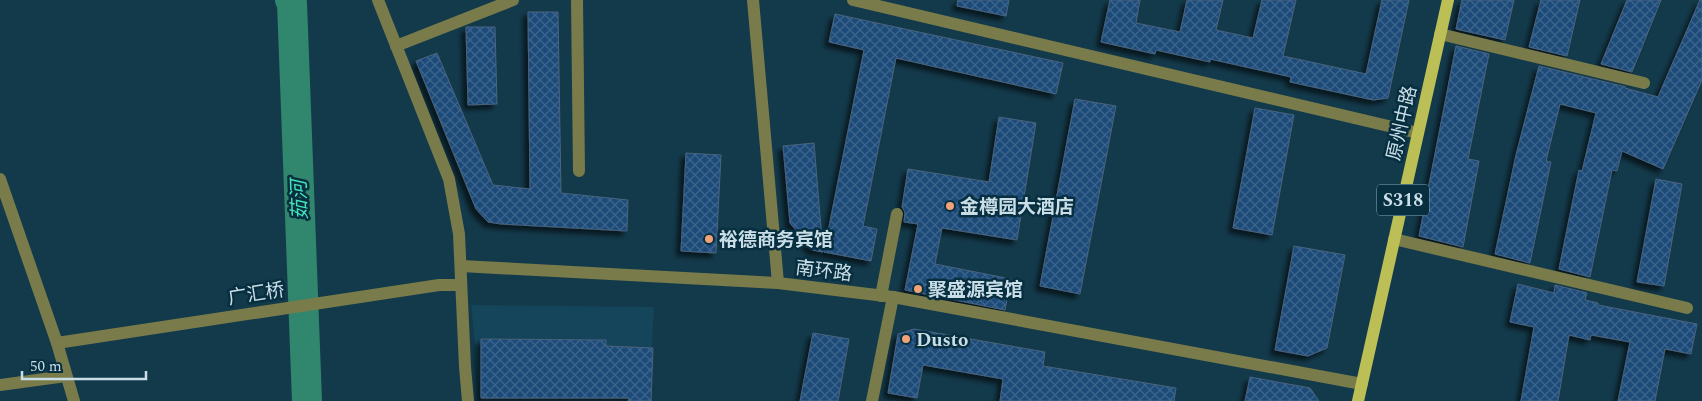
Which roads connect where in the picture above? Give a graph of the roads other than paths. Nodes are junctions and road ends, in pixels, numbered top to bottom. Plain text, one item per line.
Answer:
1 (378, 0) edge
2 (512, 0) edge
3 (577, 0) edge
4 (753, 0) edge
5 (853, 0) edge
6 (1448, 0) edge
7 (1440, 34) junction
8 (396, 46) junction
9 (1644, 83) dead end
10 (1418, 132) junction
11 (579, 171) dead end
12 (0, 179) edge
13 (897, 214) dead end
14 (1394, 239) junction
15 (461, 266) junction
16 (778, 283) junction
17 (461, 285) junction
18 (887, 296) junction
19 (1687, 308) dead end
20 (57, 342) junction
21 (66, 376) junction
22 (0, 384) edge
23 (1362, 384) junction
24 (74, 401) edge
25 (468, 401) edge
26 (872, 401) edge
27 (1358, 401) edge

1 - 8 street
2 - 8 street
3 - 11 street
4 - 16 street, 南环路
5 - 10 street
6 - 7 main road, 原州中路 / S318
7 - 9 street
7 - 10 main road, 原州中路 / S318
8 - 15 street
10 - 14 main road, 原州中路 / S318
12 - 20 street
13 - 18 street
14 - 19 street
14 - 23 main road, 原州中路 / S318
15 - 16 street
15 - 17 street
16 - 18 street, 南环路
17 - 20 street, 广汇桥
17 - 25 street
18 - 23 street, 南环路
18 - 26 street
20 - 21 street
21 - 22 street
21 - 24 street
23 - 27 main road, 原州中路 / S318

